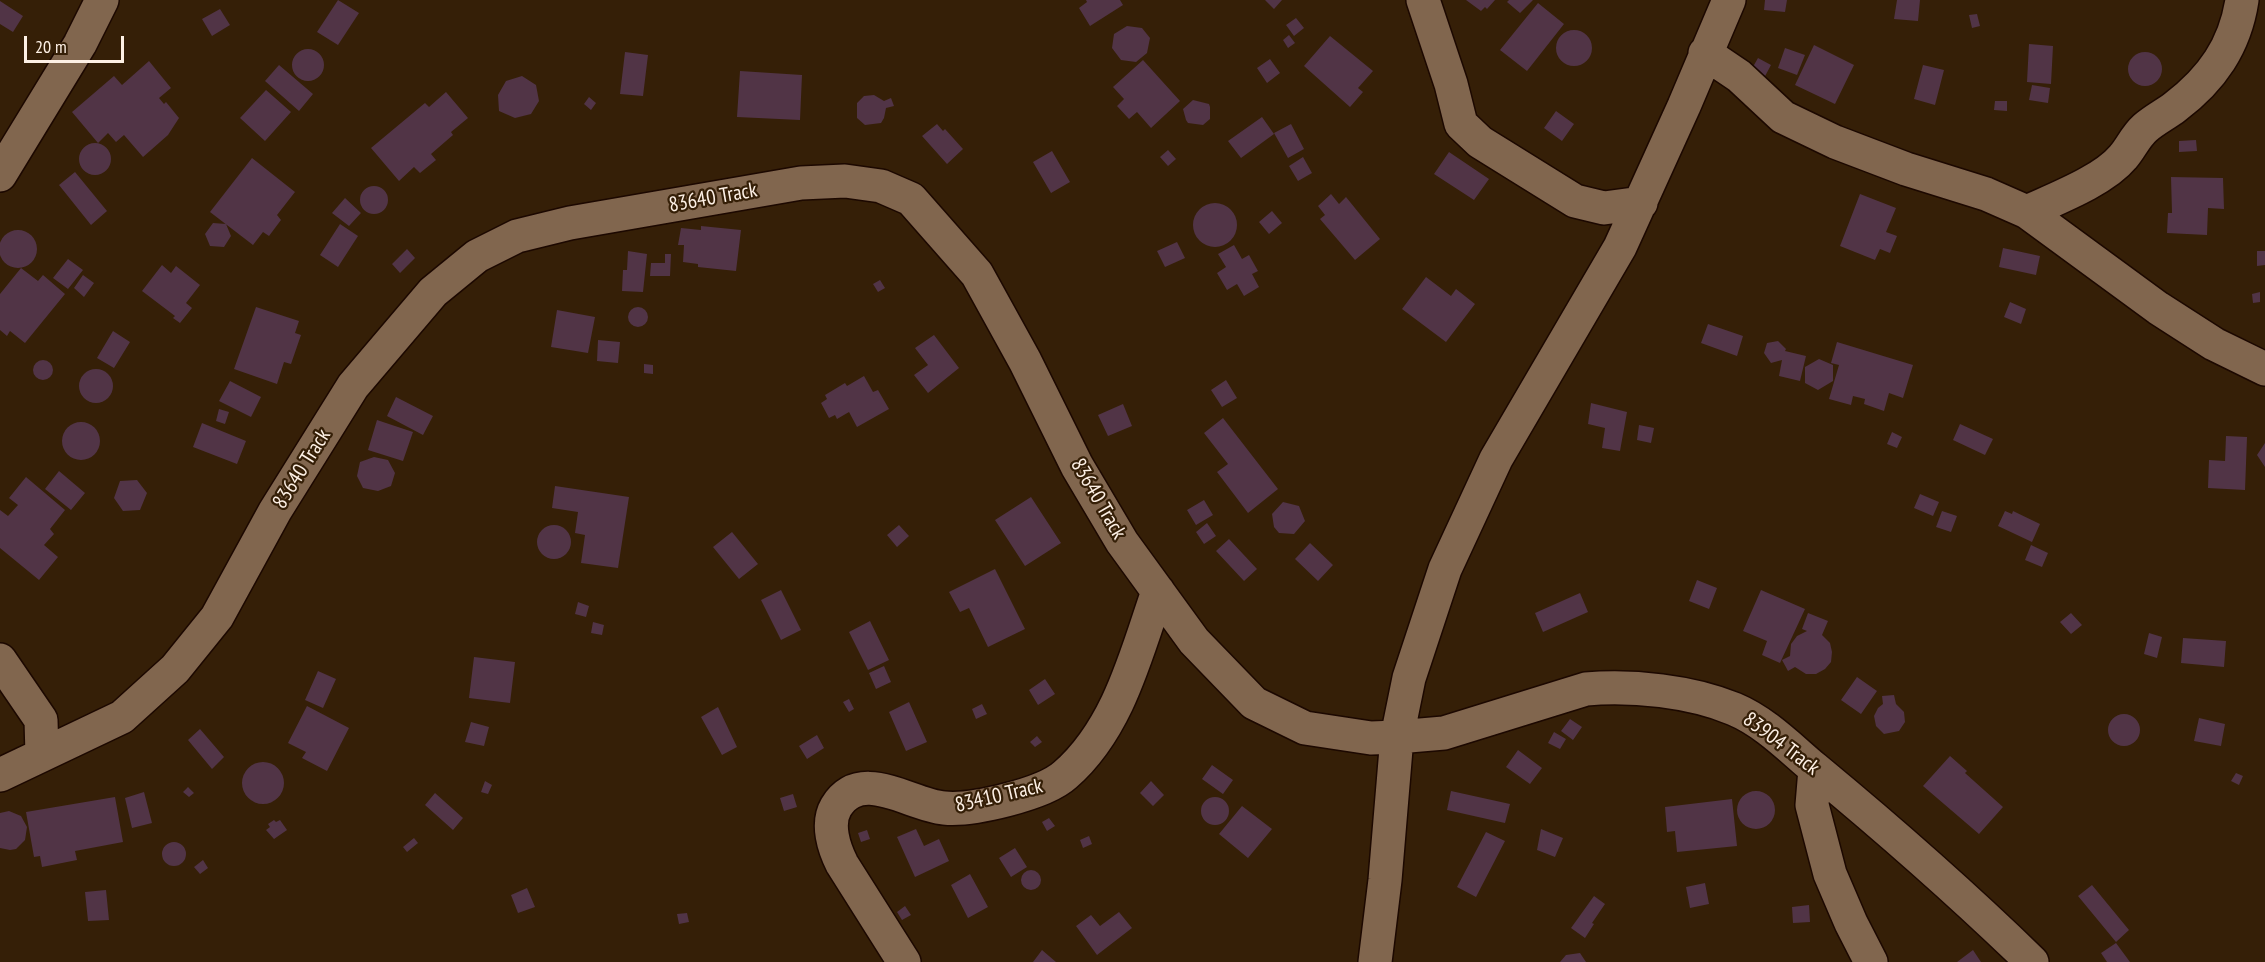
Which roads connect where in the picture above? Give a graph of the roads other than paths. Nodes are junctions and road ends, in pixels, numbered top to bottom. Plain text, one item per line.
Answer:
1 (102, 0) edge
2 (1423, 0) edge
3 (1729, 0) edge
4 (2242, 0) edge
5 (1706, 53) junction
6 (0, 176) edge
7 (1641, 203) junction
8 (2027, 212) junction
9 (2265, 369) edge
10 (1158, 591) junction
11 (0, 660) edge
12 (1398, 738) junction
13 (42, 755) junction
14 (1815, 769) junction
15 (0, 775) edge
16 (904, 962) edge
17 (1376, 962) edge
18 (1871, 962) edge
19 (2032, 962) edge

1 - 6 street
2 - 7 street
3 - 5 street
4 - 8 street
5 - 7 street
5 - 8 street
7 - 12 street
8 - 9 street
10 - 12 street, 83640 Track
10 - 13 street, 83640 Track
10 - 16 street, 83410 Track
11 - 13 street
12 - 14 street, 83904 Track
12 - 17 street
13 - 15 street, 83640 Track
14 - 18 street
14 - 19 street, 83904 Track

